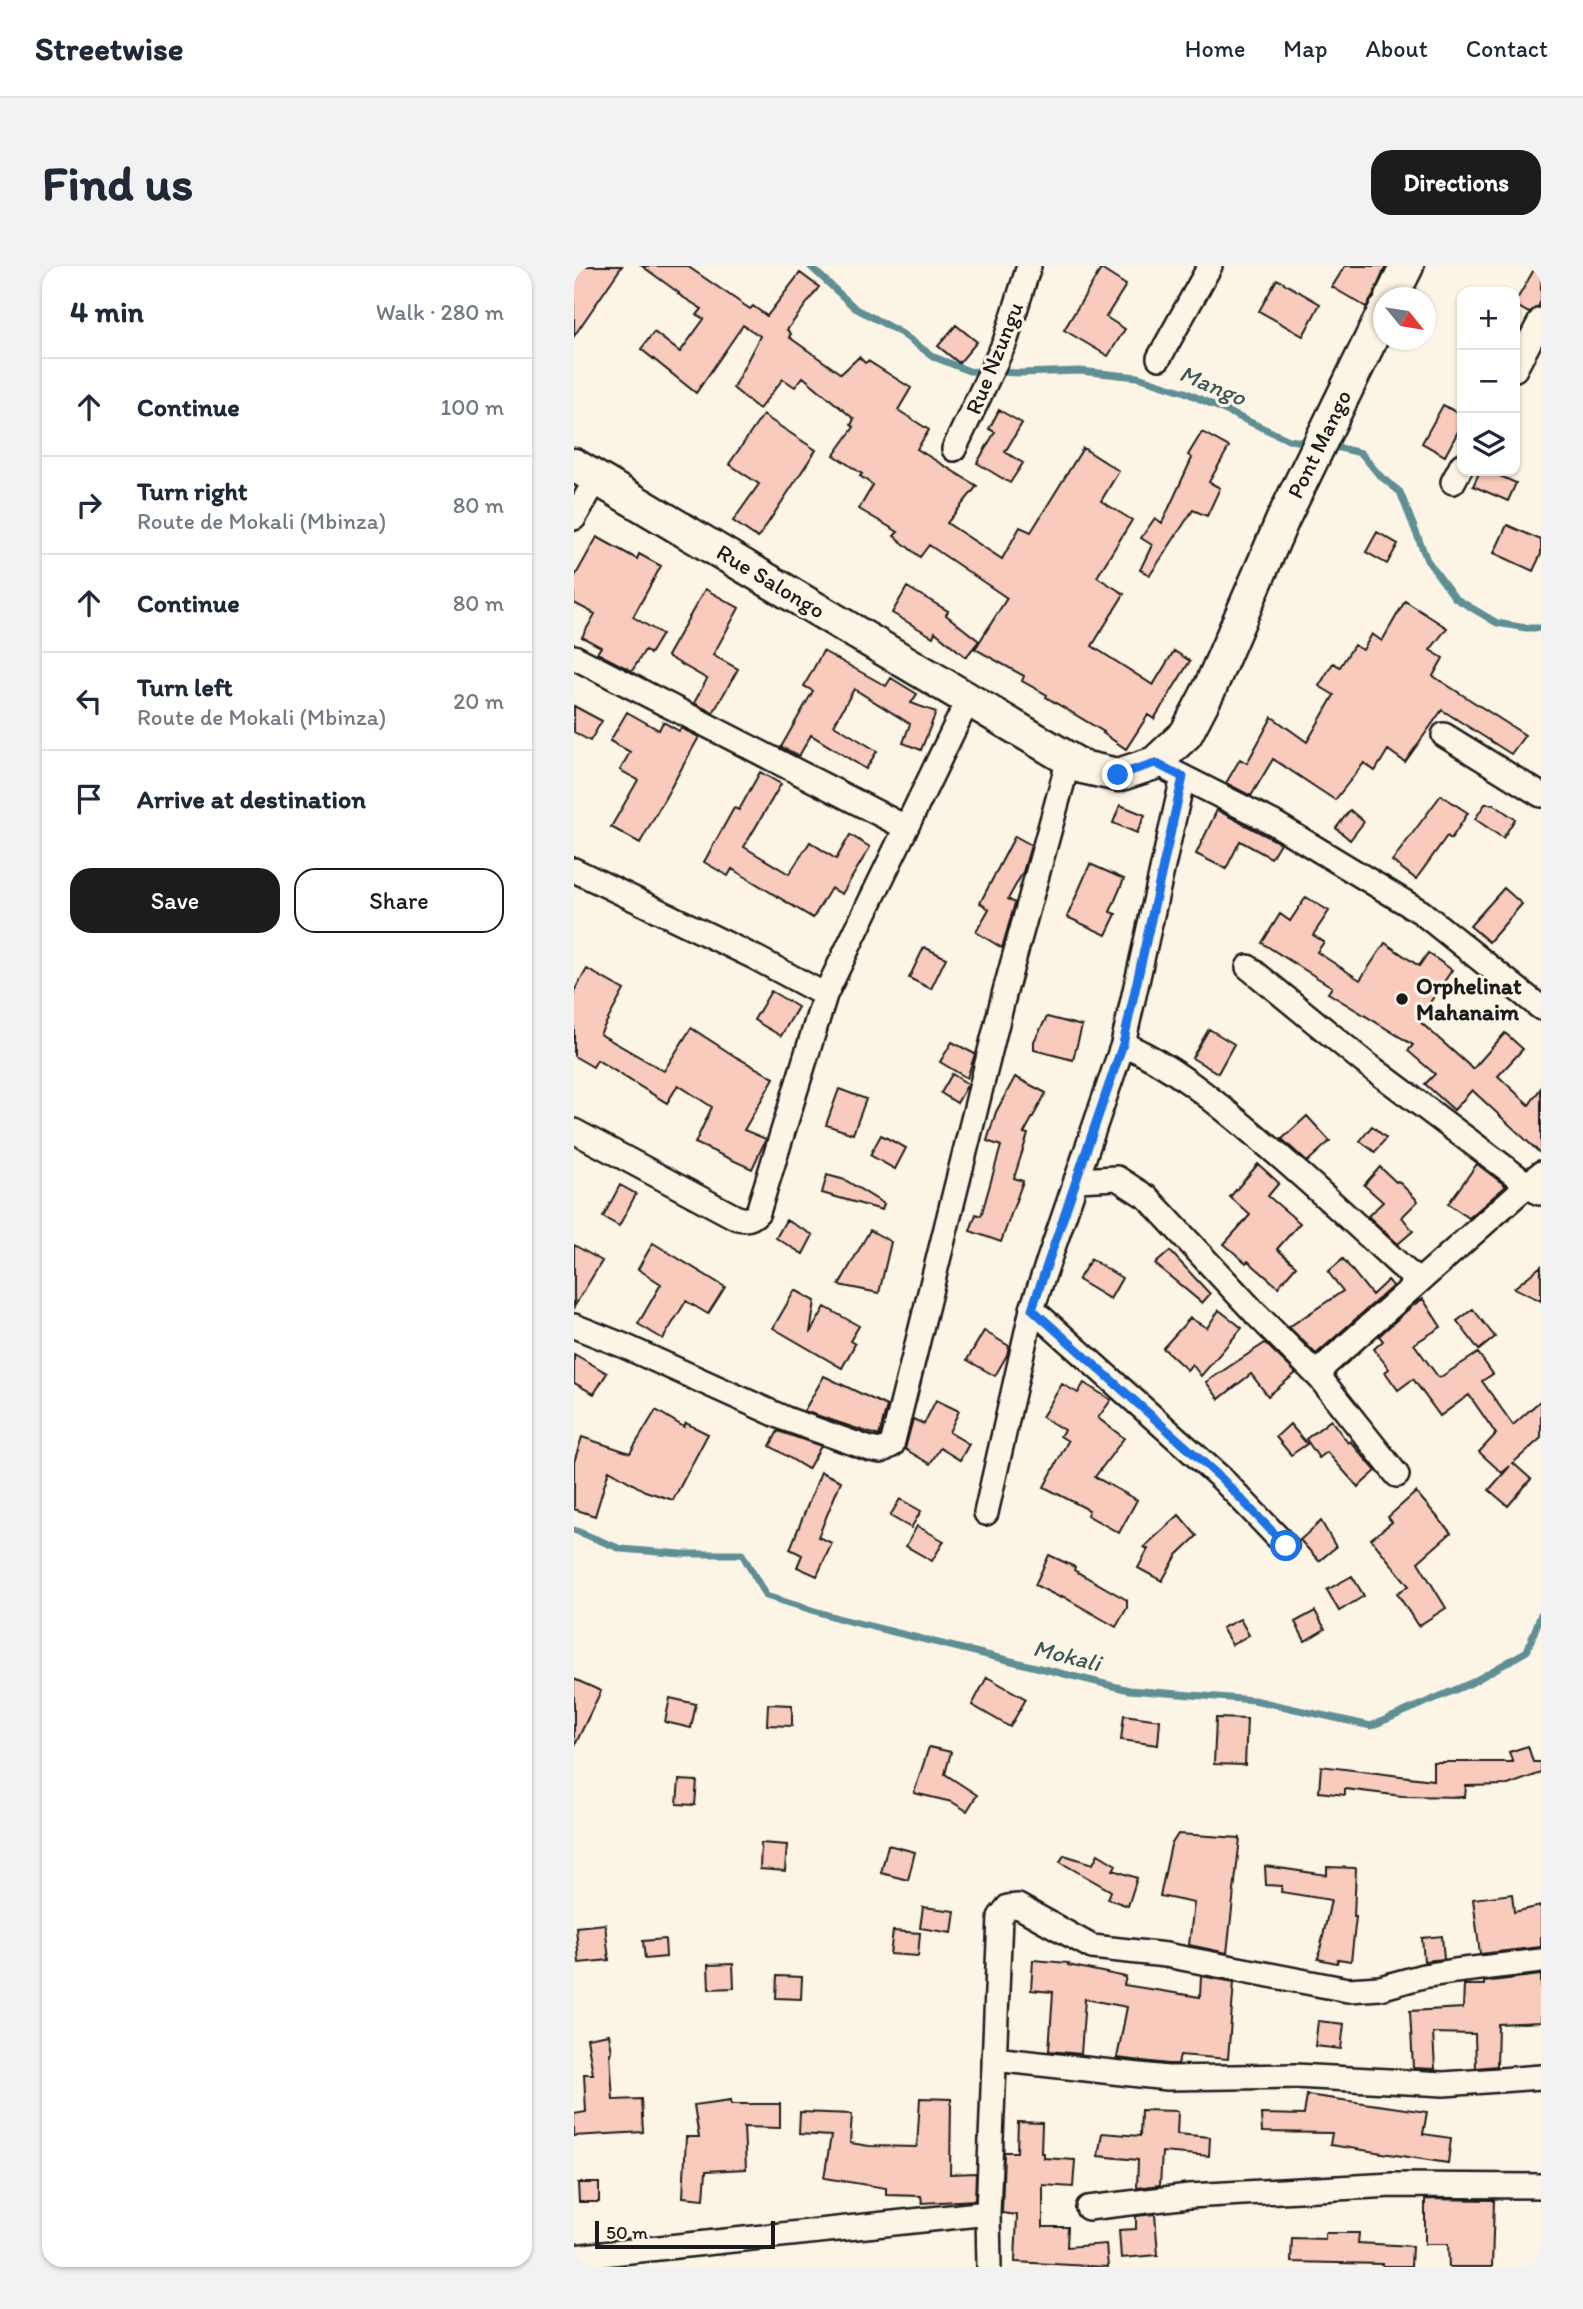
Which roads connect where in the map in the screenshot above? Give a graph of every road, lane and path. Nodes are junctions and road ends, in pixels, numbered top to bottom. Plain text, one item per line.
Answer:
1 (1029, 266) edge
2 (1210, 266) edge
3 (1407, 266) edge
4 (1396, 287) edge
5 (1541, 320) edge
6 (1373, 334) edge
7 (1159, 358) dead end
8 (1520, 360) edge
9 (954, 449) dead end
10 (585, 471) edge
11 (574, 519) edge
12 (574, 657) edge
13 (969, 698) junction
14 (1444, 734) dead end
15 (1069, 759) junction
16 (1169, 770) junction
17 (1541, 795) edge
18 (905, 827) junction
19 (574, 870) edge
20 (1248, 967) dead end
21 (825, 995) junction
22 (1541, 1008) edge
23 (1123, 1044) junction
24 (574, 1131) edge
25 (1076, 1180) junction
26 (1537, 1185) edge
27 (1418, 1281) junction
28 (1032, 1309) junction
29 (574, 1326) edge
30 (1321, 1379) junction
31 (1397, 1475) dead end
32 (986, 1513) dead end
33 (1286, 1546) dead end
34 (1541, 1961) edge
35 (995, 2059) junction
36 (1541, 2077) edge
37 (1541, 2186) edge
38 (1088, 2208) dead end
39 (988, 2213) junction
40 (574, 2257) edge
41 (669, 2257) edge
42 (989, 2267) edge

1 - 9 street, Rue Nzungu
2 - 7 street
3 - 4 street
5 - 8 street
6 - 16 street, Pont Mango
10 - 11 street
10 - 13 street, Rue Salongo
12 - 18 street
13 - 15 street, Rue Salongo
13 - 18 street
14 - 17 street
15 - 16 street, Rue Salongo
15 - 29 street
16 - 22 street
16 - 23 street
18 - 21 street
19 - 21 street
20 - 26 street
21 - 24 street
23 - 25 street
23 - 27 street
25 - 28 street
25 - 30 street
26 - 27 street
27 - 30 street
28 - 32 street
28 - 33 street
30 - 31 street
34 - 35 street
35 - 36 street
35 - 39 street
37 - 38 street
39 - 41 street
39 - 42 street
40 - 41 street

